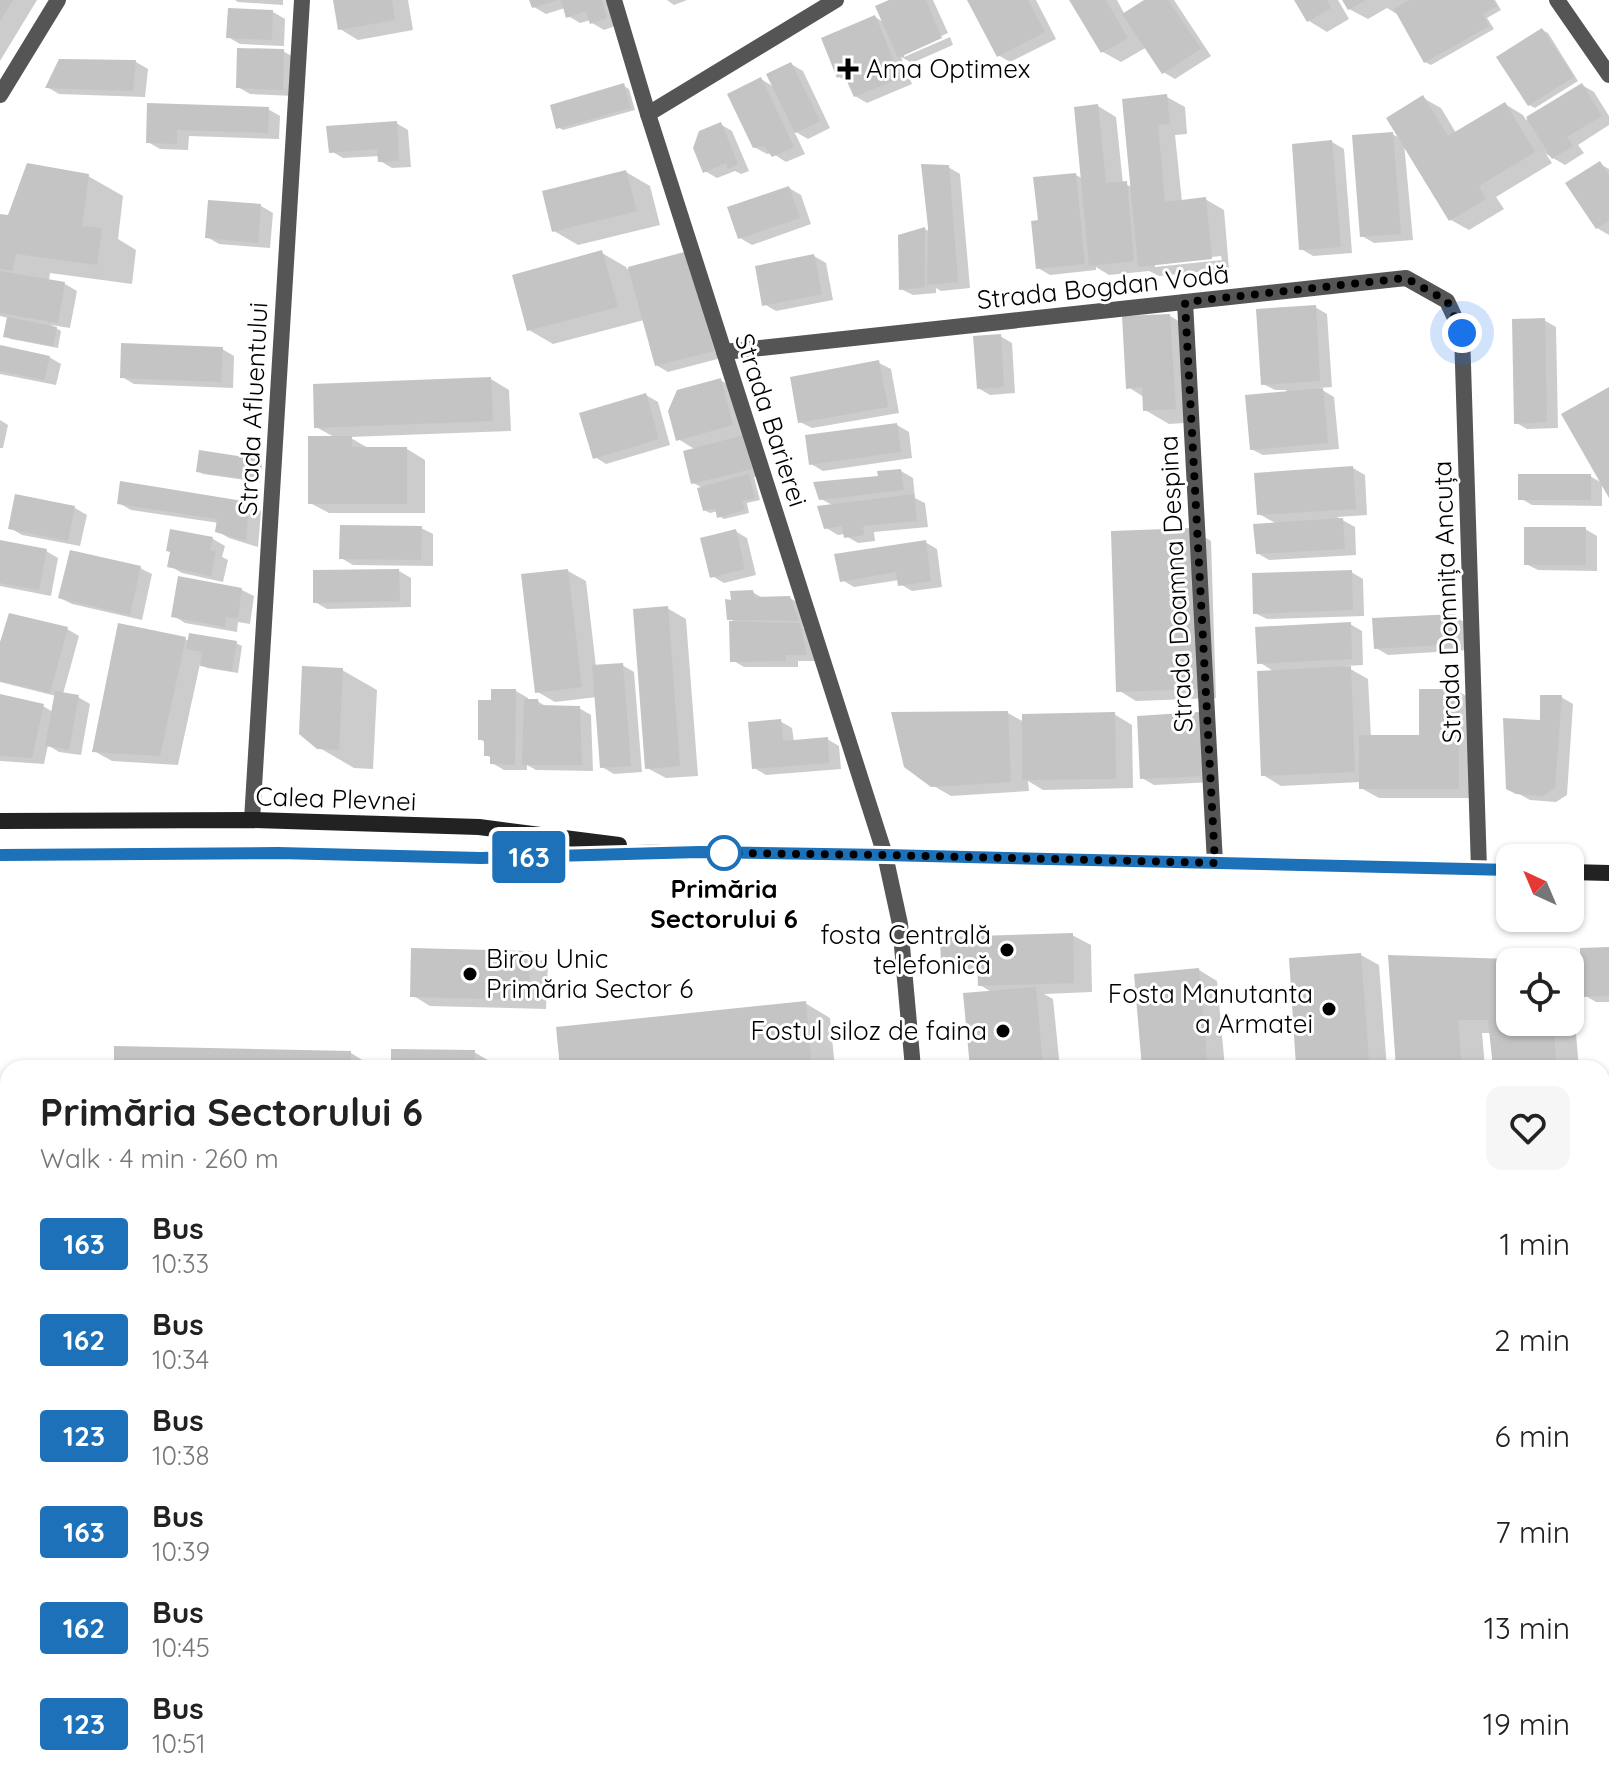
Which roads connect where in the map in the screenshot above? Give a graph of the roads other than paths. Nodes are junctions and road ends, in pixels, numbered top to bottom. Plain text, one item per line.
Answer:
1 (58, 0) edge
2 (302, 0) edge
3 (614, 0) edge
4 (836, 0) edge
5 (1557, 0) edge
6 (1609, 75) edge
7 (0, 95) edge
8 (648, 114) junction
9 (1185, 302) junction
10 (1462, 333) joint
11 (724, 352) junction
12 (252, 820) junction
13 (0, 821) edge
14 (668, 852) junction
15 (0, 855) edge
16 (885, 855) junction
17 (1215, 863) junction
18 (1479, 869) junction
19 (1496, 870) edge
20 (1584, 872) edge
21 (1609, 873) edge
22 (912, 1060) edge

1 - 7 street
2 - 12 street, Strada Afluentului
3 - 8 street, Strada Barierei
4 - 8 street
5 - 6 street
8 - 11 street, Strada Barierei
9 - 10 street, Strada Bogdan Vodă
9 - 11 street, Strada Bogdan Vodă
9 - 17 street, Strada Doamna Despina
10 - 18 street, Strada Domnița Ancuța
11 - 16 street, Strada Barierei
12 - 13 main road, Calea Plevnei
12 - 14 main road, Calea Plevnei
14 - 15 main road, Calea Plevnei
14 - 16 main road, Calea Plevnei
16 - 17 main road, Calea Plevnei
16 - 22 street, Strada Barierei
17 - 18 main road, Calea Plevnei
18 - 19 main road, Calea Plevnei
20 - 21 main road

